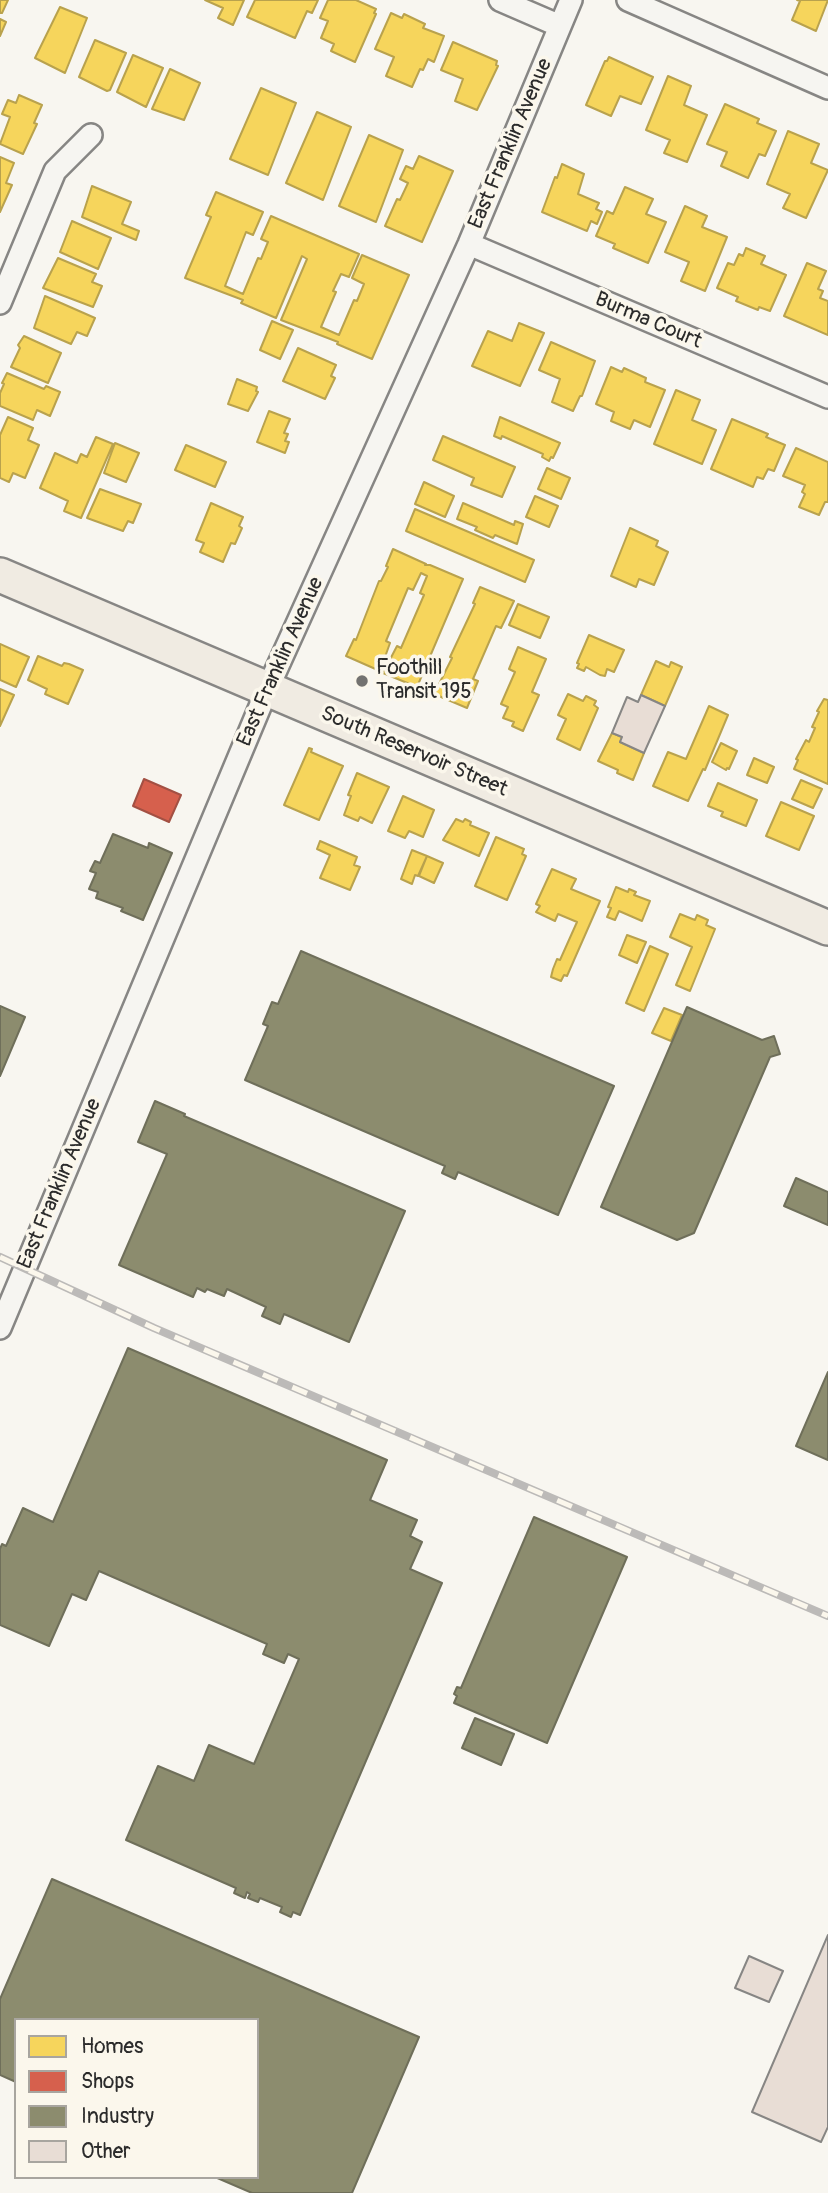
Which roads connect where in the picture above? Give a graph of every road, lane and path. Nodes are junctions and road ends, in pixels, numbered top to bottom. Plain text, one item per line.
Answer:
1 (500, 0) edge
2 (571, 0) edge
3 (628, 0) edge
4 (560, 26) junction
5 (828, 88) edge
6 (91, 135) dead end
7 (469, 244) junction
8 (0, 303) edge
9 (828, 397) edge
10 (0, 575) edge
11 (267, 690) junction
12 (828, 928) edge
13 (0, 1328) edge

1 - 4 street
2 - 4 street, East Franklin Avenue
3 - 5 street
4 - 7 street, East Franklin Avenue
6 - 8 street
7 - 9 street, Burma Court
7 - 11 street, East Franklin Avenue
10 - 11 main road, South Reservoir Street
11 - 12 main road, South Reservoir Street
11 - 13 street, East Franklin Avenue

